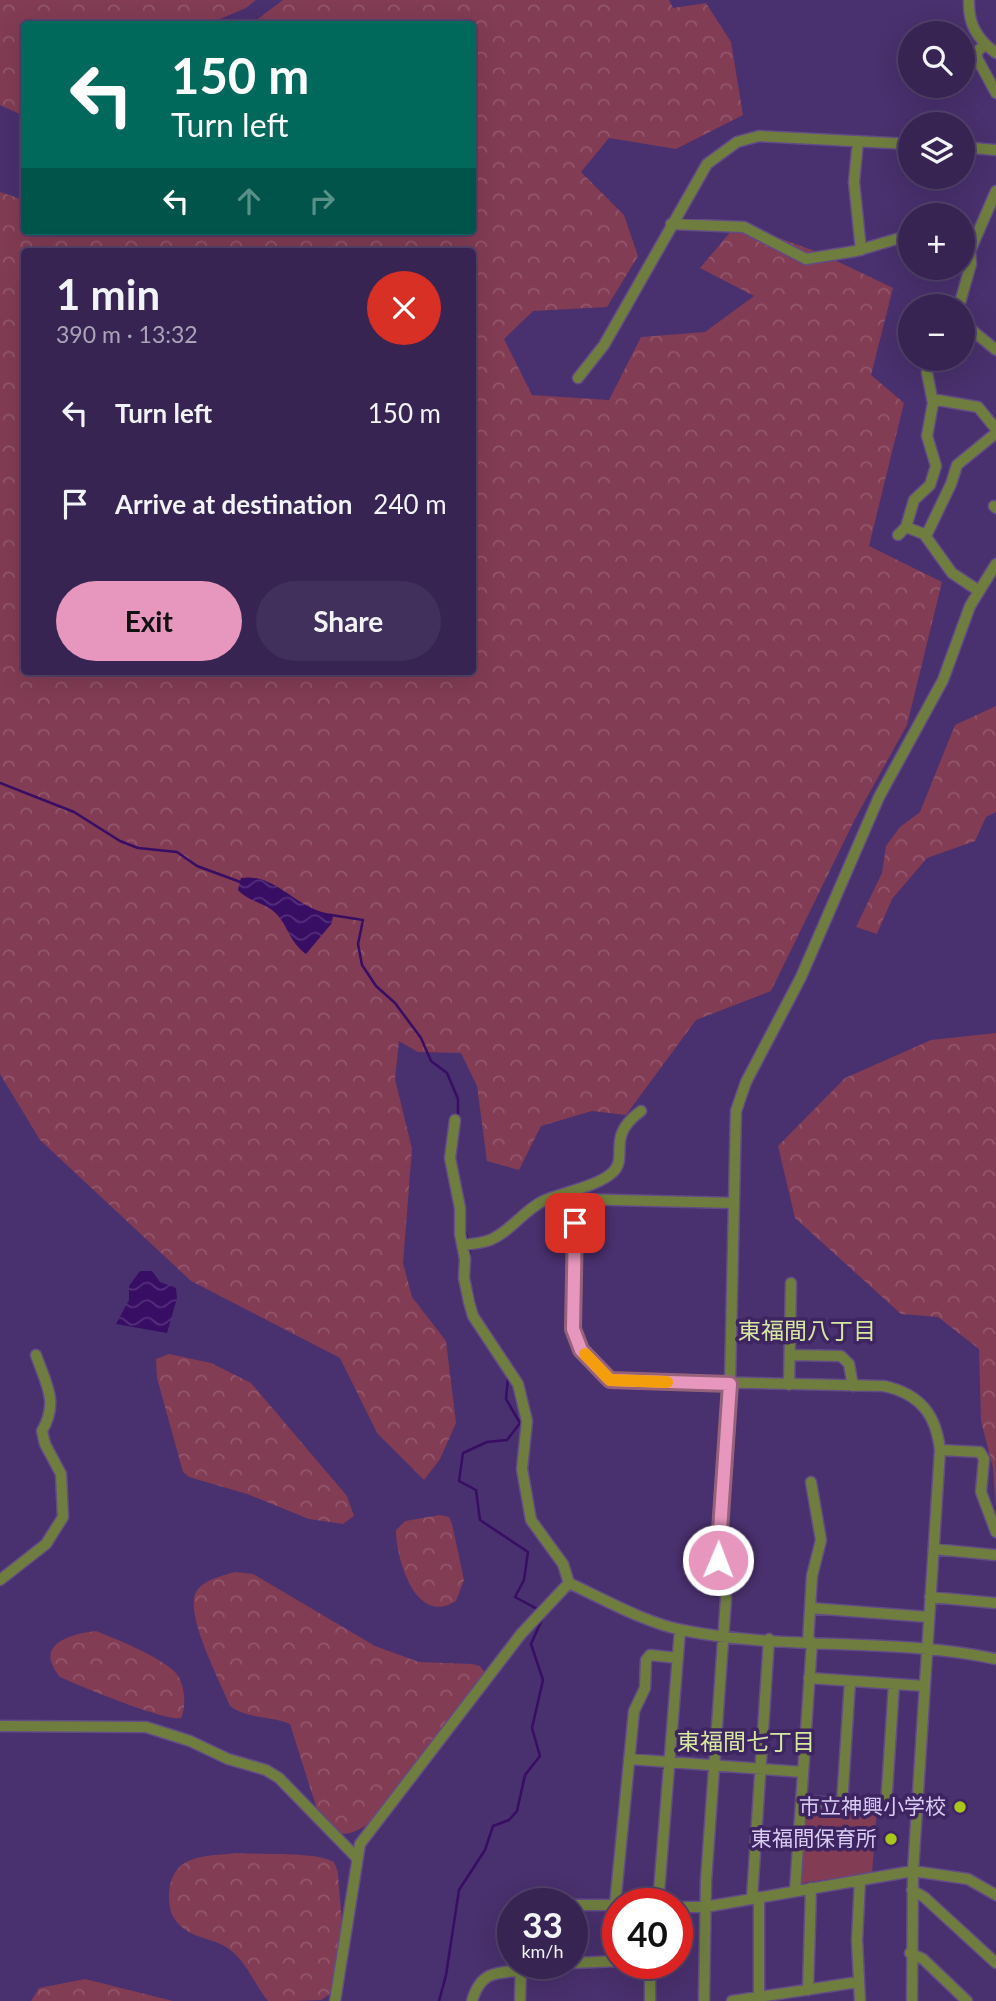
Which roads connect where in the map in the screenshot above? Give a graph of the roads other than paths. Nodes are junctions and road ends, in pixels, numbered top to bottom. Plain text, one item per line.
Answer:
1 (969, 0) edge
2 (985, 44) junction
3 (996, 53) edge
4 (996, 93) edge
5 (858, 141) junction
6 (898, 143) edge
7 (975, 148) edge
8 (996, 150) edge
9 (996, 191) edge
10 (671, 224) junction
11 (975, 236) edge
12 (898, 239) edge
13 (861, 250) junction
14 (975, 333) edge
15 (996, 350) edge
16 (927, 371) edge
17 (578, 378) dead end
18 (932, 399) junction
19 (996, 431) edge
20 (936, 466) junction
21 (955, 470) junction
22 (906, 527) junction
23 (898, 535) dead end
24 (926, 536) junction
25 (996, 564) edge
26 (979, 591) junction
27 (641, 1111) dead end
28 (455, 1120) dead end
29 (571, 1197) junction
30 (734, 1203) junction
31 (463, 1245) junction
32 (792, 1283) dead end
33 (36, 1354) dead end
34 (791, 1355) junction
35 (730, 1384) junction
36 (789, 1385) junction
37 (853, 1386) junction
38 (940, 1450) junction
39 (811, 1482) dead end
40 (996, 1532) edge
41 (934, 1549) junction
42 (996, 1555) edge
43 (0, 1580) edge
44 (569, 1583) junction
45 (930, 1597) junction
46 (996, 1603) edge
47 (810, 1608) junction
48 (929, 1616) junction
49 (680, 1630) junction
50 (723, 1636) junction
51 (769, 1639) junction
52 (810, 1642) junction
53 (927, 1649) junction
54 (678, 1658) junction
55 (996, 1659) edge
56 (809, 1678) junction
57 (850, 1681) junction
58 (894, 1684) junction
59 (925, 1686) junction
60 (0, 1726) edge
61 (629, 1759) junction
62 (670, 1762) junction
63 (714, 1766) junction
64 (760, 1769) junction
65 (803, 1772) junction
66 (801, 1801) junction
67 (842, 1804) junction
68 (886, 1806) junction
69 (917, 1808) junction
70 (356, 1857) junction
71 (913, 1871) junction
72 (860, 1880) junction
73 (618, 1888) edge
74 (659, 1888) edge
75 (811, 1888) junction
76 (912, 1890) junction
77 (795, 1891) junction
78 (996, 1895) edge
79 (756, 1898) junction
80 (693, 1907) edge
81 (705, 1907) junction
82 (910, 1953) junction
83 (996, 1963) edge
84 (497, 1973) edge
85 (521, 1979) edge
86 (650, 1979) edge
87 (859, 1982) junction
88 (808, 1990) junction
89 (759, 1999) edge
90 (335, 2001) edge
91 (472, 2001) edge
92 (520, 2001) edge
93 (650, 2001) edge
94 (704, 2001) edge
95 (732, 2001) edge
96 (860, 2001) edge
97 (912, 2001) edge
98 (967, 2001) edge

1 - 2 street
2 - 3 street
2 - 4 street
5 - 6 street
5 - 10 street
5 - 13 street
7 - 8 street
9 - 11 street
10 - 13 street
10 - 17 street
12 - 13 street
14 - 15 street
16 - 18 street
18 - 19 street
18 - 20 street
19 - 21 street
20 - 21 street
20 - 22 street
21 - 24 street
22 - 23 street
22 - 24 street
24 - 26 street
25 - 26 street
26 - 30 street
27 - 29 street
28 - 31 street
29 - 30 street
29 - 31 street
29 - 35 street
30 - 35 street
31 - 44 street
32 - 34 street
33 - 43 street
34 - 36 street
34 - 37 street
35 - 36 street
35 - 50 street
36 - 37 street
37 - 38 street
38 - 40 street
38 - 41 street
39 - 47 street
41 - 42 street
41 - 45 street
44 - 49 street
44 - 70 street
45 - 46 street
45 - 48 street
47 - 48 street
47 - 52 street
48 - 53 street
49 - 50 street
49 - 54 street
50 - 51 street
50 - 63 street
51 - 52 street
51 - 64 street
52 - 53 street
52 - 56 street
53 - 55 street
53 - 59 street
54 - 61 street
54 - 62 street
56 - 57 street
56 - 65 street
57 - 58 street
57 - 67 street
58 - 59 street
58 - 68 street
59 - 69 street
60 - 70 street
61 - 62 street
61 - 73 street
62 - 63 street
62 - 74 street
63 - 64 street
63 - 81 street
64 - 65 street
64 - 79 street
65 - 66 street
66 - 67 street
66 - 77 street
67 - 68 street
68 - 69 street
69 - 71 street
70 - 90 street
71 - 72 street
71 - 76 street
71 - 78 street
72 - 75 street
72 - 87 street
75 - 77 street
75 - 88 street
76 - 82 street
76 - 83 street
77 - 79 street
79 - 81 street
79 - 89 street
80 - 81 street
81 - 94 street
82 - 97 street
82 - 98 street
84 - 91 street
85 - 92 street
86 - 93 street
87 - 88 street
87 - 96 street
88 - 89 street
89 - 95 street

